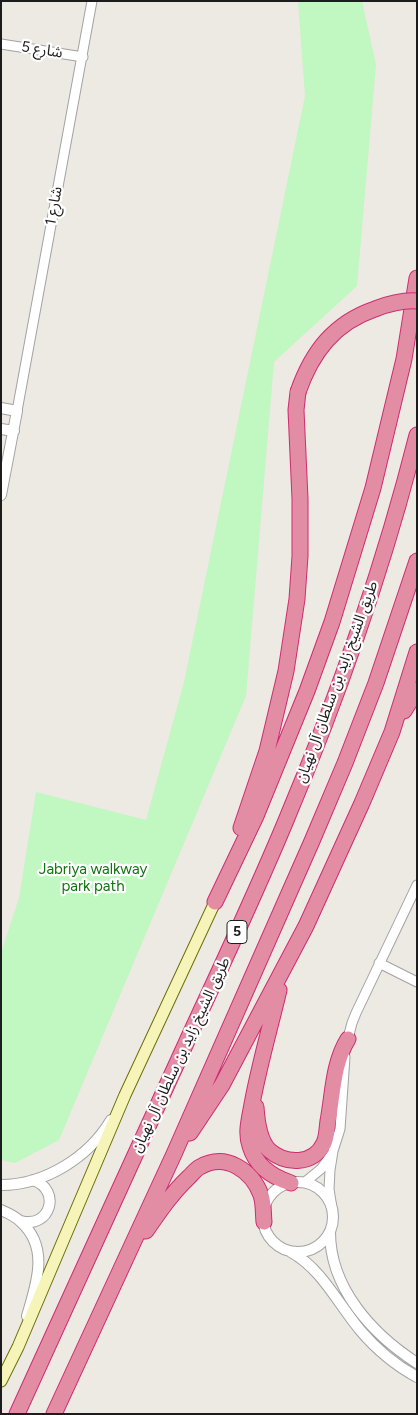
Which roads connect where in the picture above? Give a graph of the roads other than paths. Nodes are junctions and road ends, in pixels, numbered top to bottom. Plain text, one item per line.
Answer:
1 (92, 1) edge
2 (1, 44) edge
3 (83, 57) junction
4 (417, 278) edge
5 (417, 301) edge
6 (1, 408) edge
7 (17, 411) junction
8 (1, 429) edge
9 (14, 431) junction
10 (417, 435) edge
11 (1, 495) edge
12 (417, 561) edge
13 (417, 652) edge
14 (417, 690) edge
15 (392, 732) junction
16 (417, 885) edge
17 (215, 902) junction
18 (379, 962) junction
19 (284, 970) junction
20 (417, 982) edge
21 (348, 1039) junction
22 (254, 1091) junction
23 (125, 1095) junction
24 (333, 1151) junction
25 (174, 1154) junction
26 (33, 1180) junction
27 (298, 1182) junction
28 (1, 1185) edge
29 (332, 1208) junction
30 (1, 1210) edge
31 (21, 1221) junction
32 (264, 1222) junction
33 (330, 1232) junction
34 (288, 1250) junction
35 (120, 1272) junction
36 (102, 1309) junction
37 (18, 1347) junction
38 (417, 1363) edge
39 (417, 1377) edge
40 (1, 1381) edge
41 (17, 1414) edge
42 (54, 1414) edge
43 (66, 1414) edge

1 - 3 street, شارع 1
2 - 3 street, شارع 5
3 - 7 street, شارع 1
4 - 17 highway
5 - 17 highway, bridge
6 - 7 street
7 - 9 street
8 - 9 street
9 - 11 street
10 - 41 highway, طريق الشيخ زايد بن سلطان آل نهيان / 5
12 - 25 highway, طريق الشيخ زايد بن سلطان آل نهيان / 5
13 - 15 highway
14 - 15 highway
15 - 19 highway
16 - 18 street
17 - 23 main road
18 - 20 street
18 - 21 street
19 - 22 highway
19 - 25 highway
21 - 22 highway
21 - 24 street
22 - 27 highway
23 - 26 street
23 - 37 main road
24 - 27 street
24 - 29 street
25 - 35 highway, طريق الشيخ زايد بن سلطان آل نهيان / 5
26 - 28 street
26 - 31 street
27 - 29 street
27 - 32 street
29 - 33 street
30 - 31 street
31 - 37 street
32 - 34 street
32 - 35 highway
33 - 34 street
33 - 38 street
34 - 39 street
35 - 36 highway, طريق الشيخ زايد بن سلطان آل نهيان / 5
36 - 42 highway, طريق الشيخ زايد بن سلطان آل نهيان / 5
36 - 43 highway
37 - 40 main road

